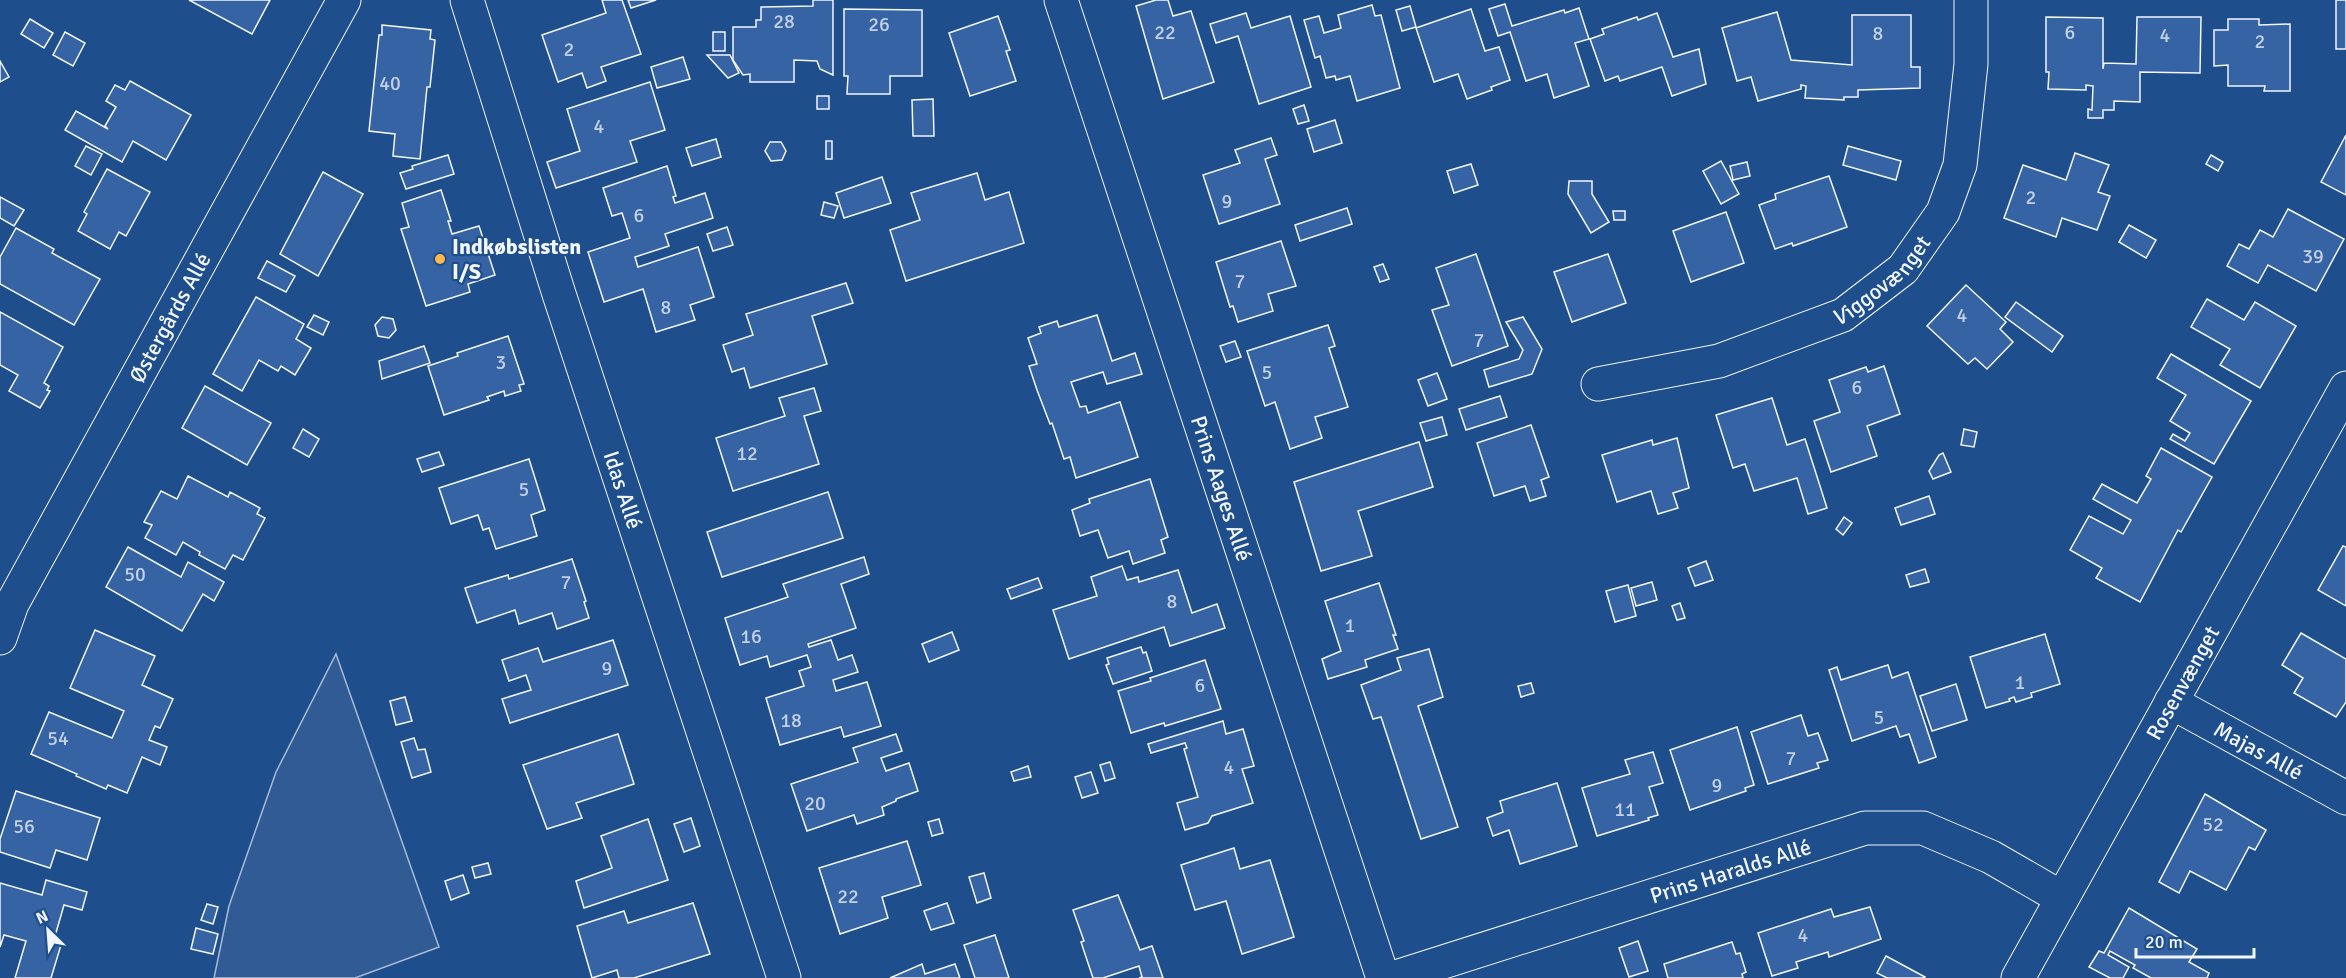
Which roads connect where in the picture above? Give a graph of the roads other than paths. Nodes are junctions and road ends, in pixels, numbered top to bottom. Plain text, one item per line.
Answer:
1 (344, 0) edge
2 (467, 0) edge
3 (1060, 0) edge
4 (1971, 0) edge
5 (1598, 384) dead end
6 (2346, 388) edge
7 (0, 638) edge
8 (2171, 702) junction
9 (2346, 798) edge
10 (2062, 898) junction
11 (784, 978) edge
12 (1383, 978) edge
13 (1393, 978) edge
14 (2018, 978) edge

1 - 7 street, Østergårds Allé
2 - 11 street, Idas Allé
3 - 12 street, Prins Aages Allé
4 - 5 street, Viggovænget
6 - 8 street, Rosenvænget
8 - 9 street, Majas Allé
8 - 10 street, Rosenvænget
10 - 13 street, Prins Haralds Allé
10 - 14 street, Rosenvænget

